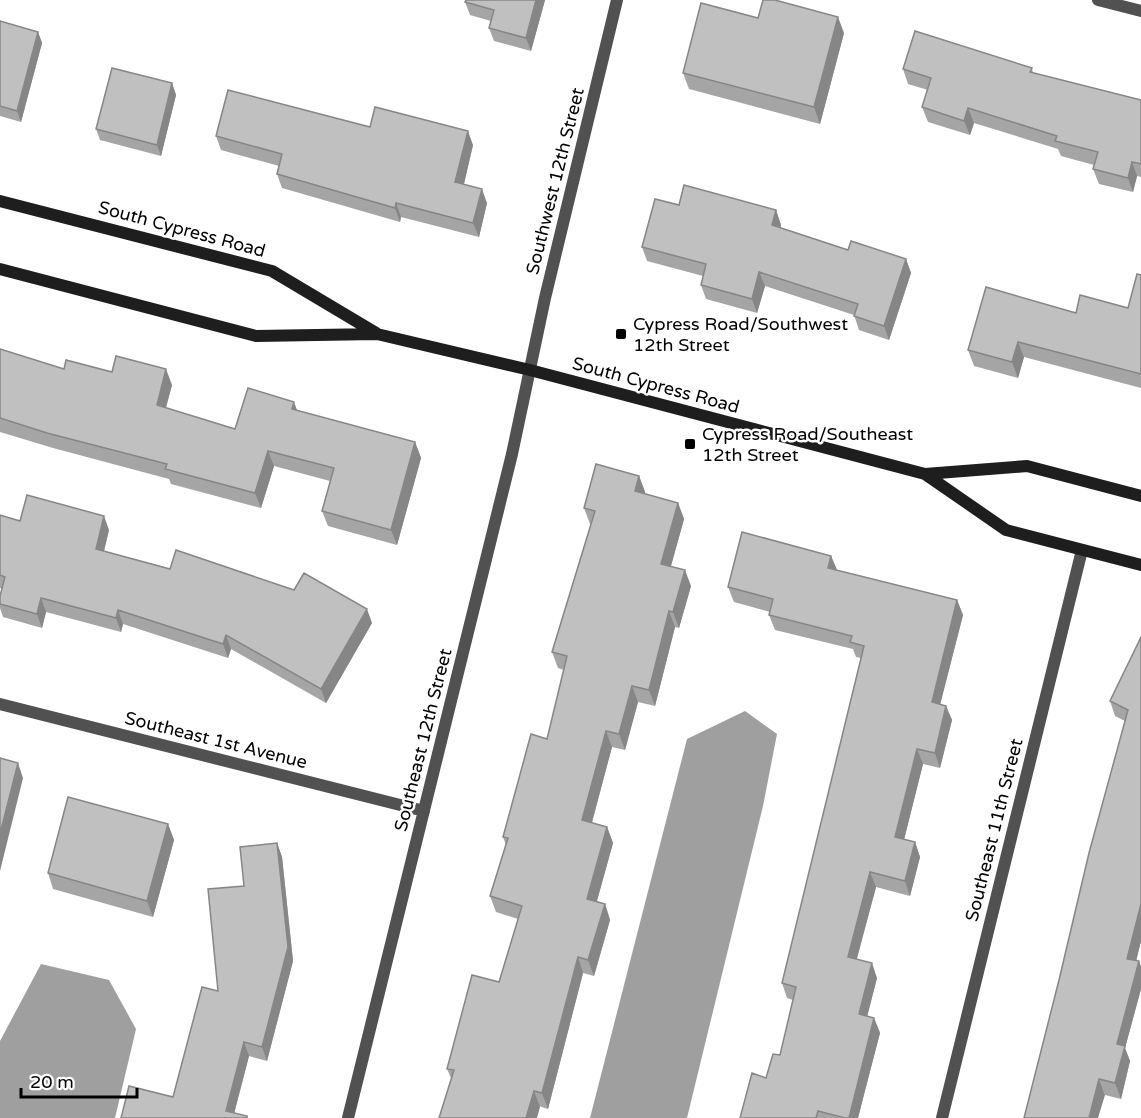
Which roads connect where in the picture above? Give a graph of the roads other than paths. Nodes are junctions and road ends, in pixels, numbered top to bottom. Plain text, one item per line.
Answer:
1 (617, 0) edge
2 (1098, 0) edge
3 (1141, 11) edge
4 (0, 201) edge
5 (0, 269) edge
6 (377, 334) junction
7 (530, 370) junction
8 (925, 474) junction
9 (1141, 496) edge
10 (1082, 550) junction
11 (1141, 565) edge
12 (0, 704) edge
13 (424, 811) junction
14 (348, 1118) edge
15 (942, 1118) edge

1 - 7 street, Southwest 12th Street
2 - 3 street
4 - 6 street, South Cypress Road
5 - 6 street, South Cypress Road
6 - 7 street, South Cypress Road
7 - 8 street, South Cypress Road
7 - 13 street, Southeast 12th Street
8 - 9 street, South Cypress Road
8 - 10 street, South Cypress Road
10 - 11 street, South Cypress Road
10 - 15 street, Southeast 11th Street
12 - 13 street, Southeast 1st Avenue
13 - 14 street, Southeast 12th Street

